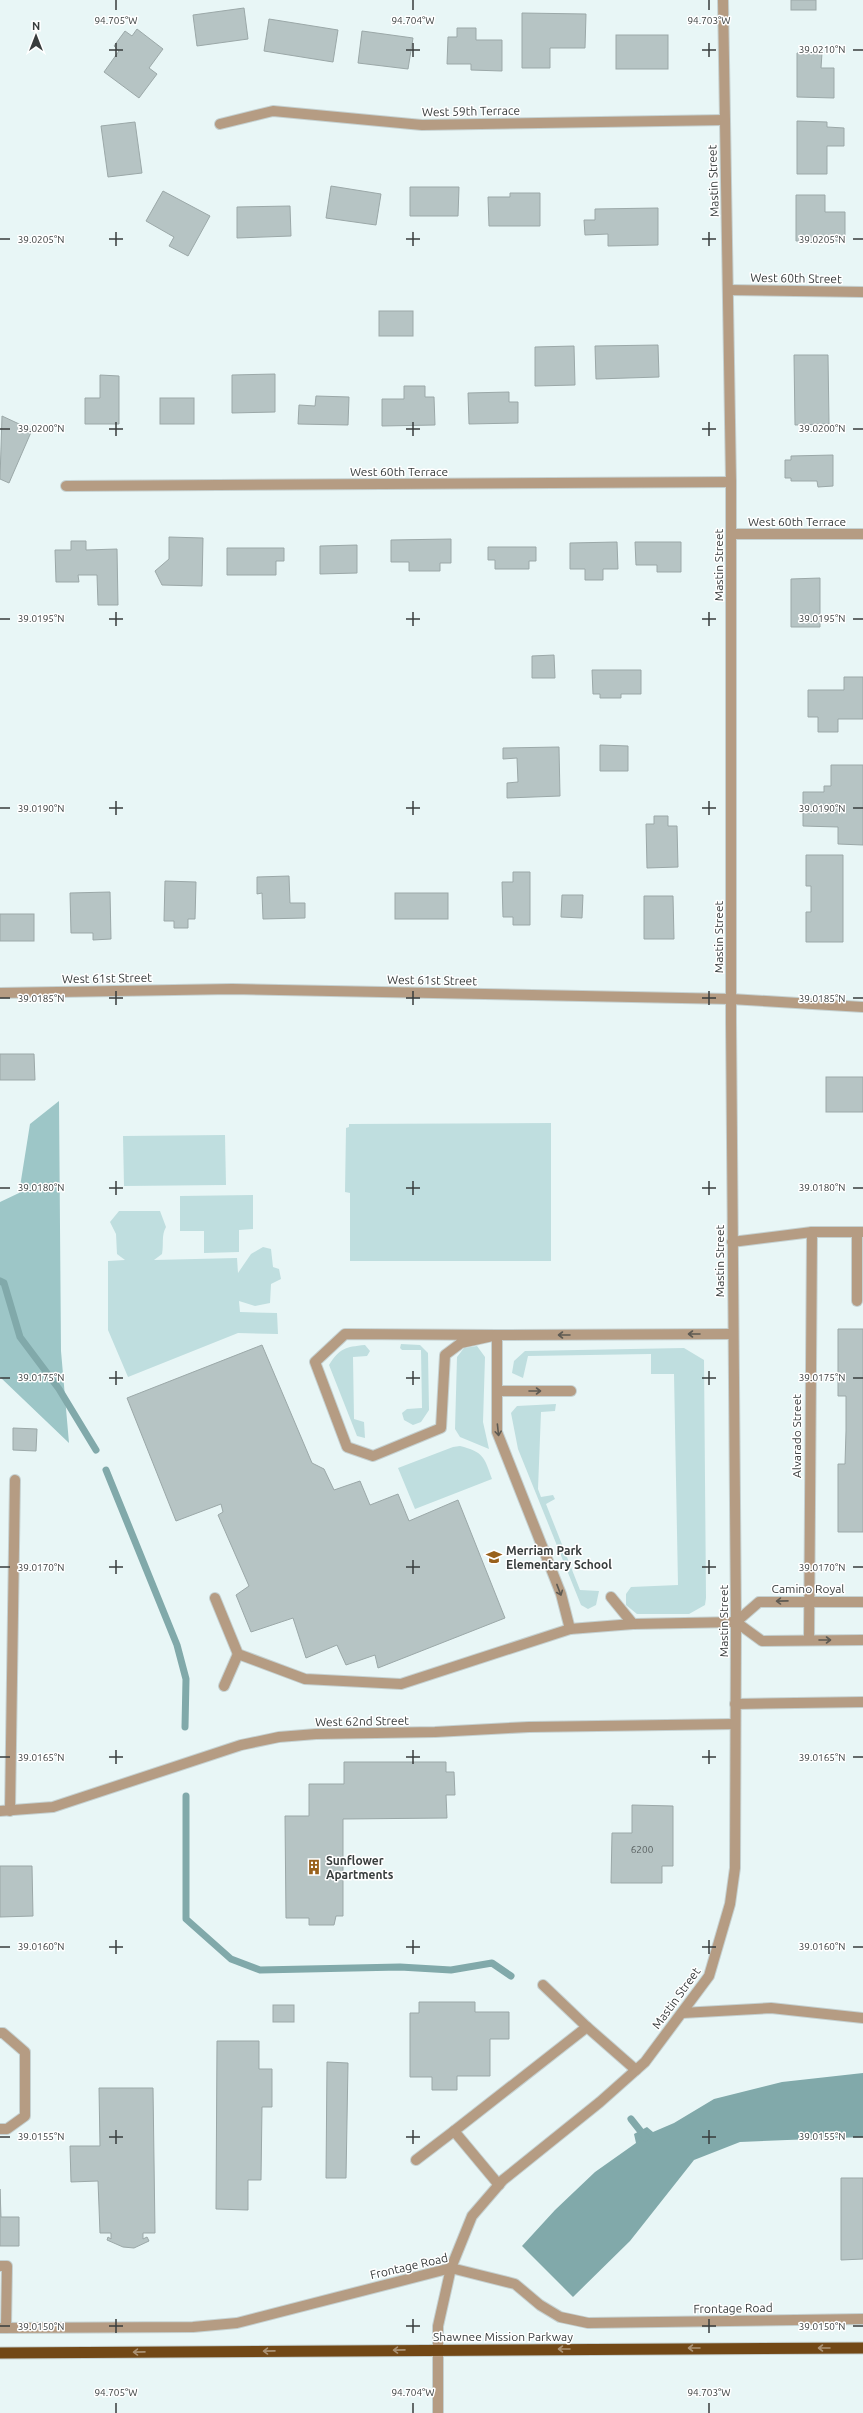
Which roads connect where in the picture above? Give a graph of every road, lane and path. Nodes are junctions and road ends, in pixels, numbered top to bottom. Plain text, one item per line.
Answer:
1 (723, 0) edge
2 (724, 120) junction
3 (220, 124) dead end
4 (729, 290) junction
5 (863, 292) edge
6 (731, 482) junction
7 (66, 486) dead end
8 (731, 534) junction
9 (863, 534) edge
10 (0, 993) edge
11 (731, 999) junction
12 (863, 1007) edge
13 (812, 1232) junction
14 (860, 1232) edge
15 (732, 1242) junction
16 (857, 1301) dead end
17 (733, 1334) junction
18 (497, 1335) junction
19 (498, 1391) junction
20 (572, 1391) dead end
21 (15, 1480) dead end
22 (611, 1597) dead end
23 (215, 1598) dead end
24 (809, 1601) junction
25 (863, 1602) edge
26 (736, 1622) junction
27 (633, 1624) junction
28 (570, 1629) junction
29 (809, 1640) junction
30 (863, 1640) edge
31 (238, 1654) junction
32 (224, 1686) dead end
33 (863, 1702) edge
34 (736, 1704) junction
35 (736, 1724) junction
36 (5, 1811) edge
37 (543, 1985) dead end
38 (682, 2013) junction
39 (863, 2018) edge
40 (588, 2027) junction
41 (0, 2033) edge
42 (636, 2070) junction
43 (0, 2129) edge
44 (454, 2131) junction
45 (416, 2160) dead end
46 (499, 2185) junction
47 (0, 2266) edge
48 (451, 2268) junction
49 (863, 2319) edge
50 (3, 2328) edge
51 (863, 2348) edge
52 (438, 2350) junction
53 (0, 2353) edge
54 (438, 2413) edge

1 - 2 street, Mastin Street
2 - 3 street, West 59th Terrace
2 - 4 street, Mastin Street
4 - 5 street, West 60th Street
4 - 6 street, Mastin Street
6 - 7 street, West 60th Terrace
6 - 8 street, Mastin Street
8 - 9 street, West 60th Terrace
8 - 11 street, Mastin Street
10 - 11 street, West 61st Street
11 - 12 street, West 61st Street
11 - 15 street, Mastin Street
13 - 14 street
13 - 15 street
13 - 24 street, Alvarado Street
14 - 16 street
15 - 17 street, Mastin Street
17 -> 18 street
17 - 26 street, Mastin Street
18 - 18 street
18 - 19 street
19 -> 20 street
19 -> 28 street
21 - 36 street
22 - 27 street
23 - 31 street
24 - 25 street, Camino Royal
24 -> 26 street, Camino Royal
24 - 29 street, Alvarado Street
26 - 27 street
26 - 29 street
26 - 34 street, Mastin Street
27 - 28 street
28 - 31 street
29 -> 30 street
31 - 32 street
33 - 34 street
34 - 35 street, Mastin Street
35 - 36 street, West 62nd Street
35 - 38 street, Mastin Street
37 - 40 street
38 - 39 street
38 - 42 street, Mastin Street
40 - 42 street
40 - 44 street
41 - 43 street
42 - 46 street, Mastin Street
44 - 45 street
44 - 46 street
46 - 48 street, Mastin Street
47 - 50 street
48 - 49 street, Frontage Road
48 - 50 street, Frontage Road
48 - 52 street, Mastin Street
51 -> 52 highway, Shawnee Mission Parkway
52 -> 53 highway, Shawnee Mission Parkway
52 - 54 street, Mastin Street

